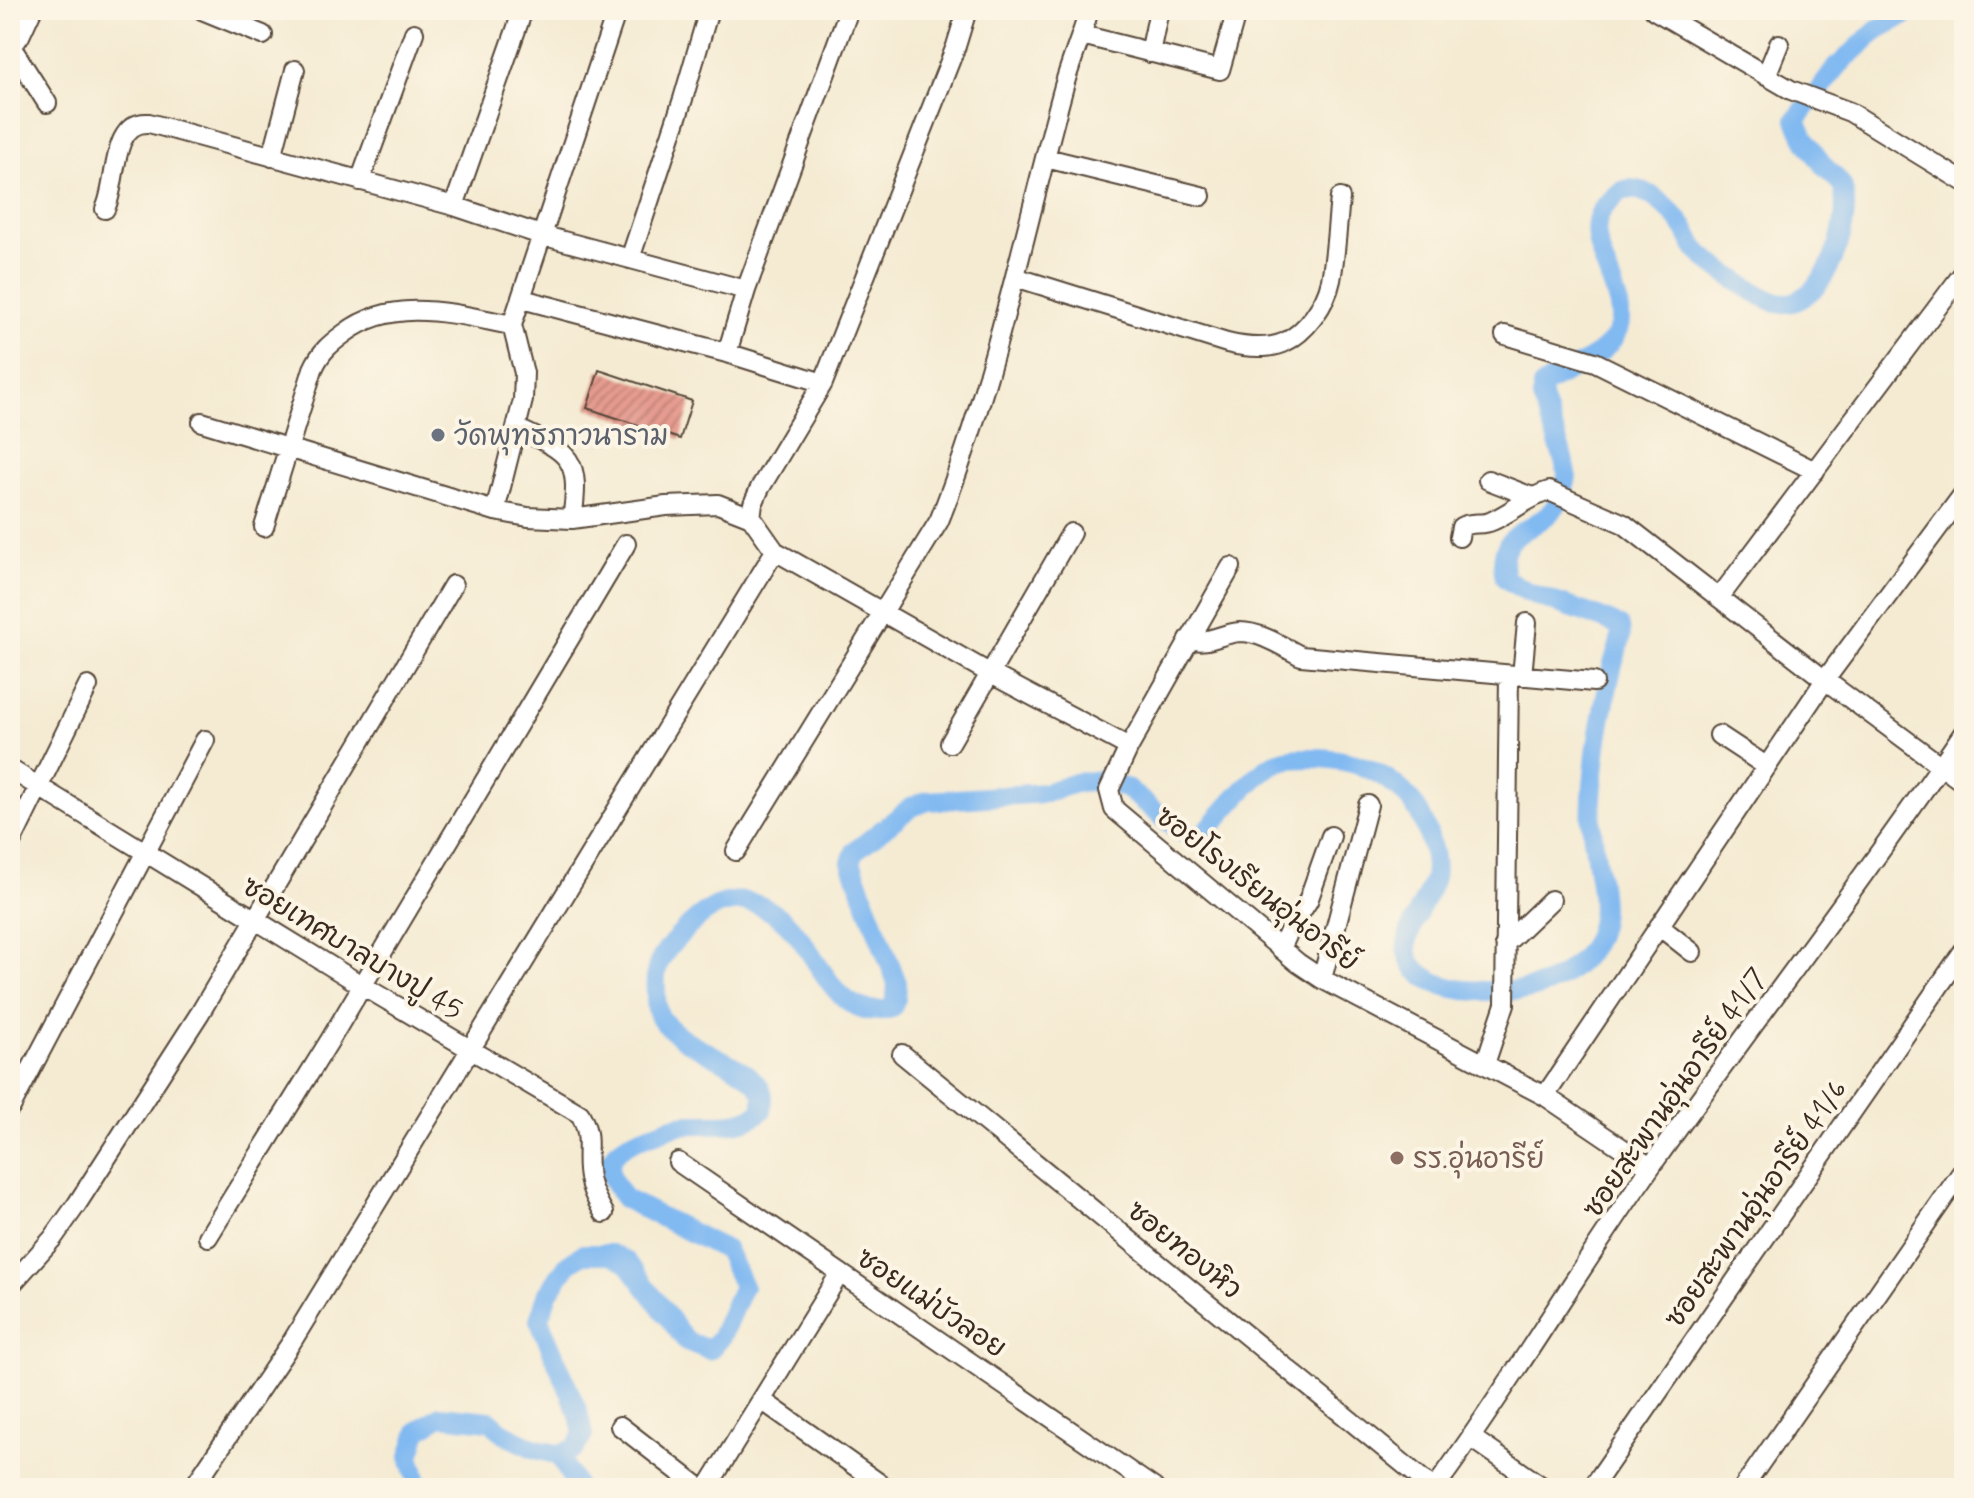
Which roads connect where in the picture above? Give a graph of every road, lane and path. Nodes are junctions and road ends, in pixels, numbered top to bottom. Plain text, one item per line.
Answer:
1 (32, 10) edge
2 (202, 10) edge
3 (523, 10) edge
4 (617, 10) edge
5 (709, 10) edge
6 (849, 10) edge
7 (967, 10) edge
8 (1089, 10) edge
9 (1159, 10) edge
10 (1237, 10) edge
11 (1654, 10) edge
12 (414, 33) dead end
13 (263, 35) dead end
14 (1082, 35) junction
15 (1779, 44) dead end
16 (11, 49) edge
17 (1150, 53) junction
18 (295, 70) dead end
19 (1766, 76) junction
20 (47, 103) dead end
21 (272, 157) junction
22 (1046, 158) junction
23 (360, 181) junction
24 (1964, 182) edge
25 (1201, 196) dead end
26 (1340, 198) dead end
27 (454, 206) junction
28 (105, 209) dead end
29 (541, 235) junction
30 (630, 259) junction
31 (1964, 272) edge
32 (1015, 277) junction
33 (746, 290) junction
34 (522, 299) junction
35 (512, 325) junction
36 (1505, 335) dead end
37 (727, 353) junction
38 (823, 383) junction
39 (202, 422) dead end
40 (516, 428) junction
41 (288, 448) junction
42 (1815, 471) junction
43 (1488, 480) dead end
44 (1964, 493) edge
45 (1532, 497) junction
46 (495, 511) junction
47 (751, 517) junction
48 (572, 519) junction
49 (264, 527) dead end
50 (1071, 533) dead end
51 (1459, 537) dead end
52 (626, 544) dead end
53 (775, 551) junction
54 (1231, 567) dead end
55 (453, 585) dead end
56 (1719, 598) junction
57 (885, 613) junction
58 (1527, 623) dead end
59 (1189, 639) junction
60 (991, 674) junction
61 (1516, 675) junction
62 (1825, 680) junction
63 (1594, 682) dead end
64 (88, 686) dead end
65 (1964, 732) edge
66 (1719, 735) dead end
67 (205, 740) dead end
68 (950, 743) dead end
69 (1129, 747) junction
70 (1766, 766) junction
71 (1940, 767) junction
72 (10, 769) edge
73 (1964, 783) edge
74 (40, 787) junction
75 (1368, 805) dead end
76 (1331, 836) dead end
77 (10, 845) edge
78 (736, 851) dead end
79 (146, 854) junction
80 (1551, 900) dead end
81 (253, 920) junction
82 (1659, 926) junction
83 (1505, 944) junction
84 (1281, 949) junction
85 (1964, 950) edge
86 (1692, 952) dead end
87 (1322, 979) junction
88 (363, 986) junction
89 (468, 1049) junction
90 (902, 1054) dead end
91 (1485, 1064) junction
92 (1545, 1096) junction
93 (11, 1107) edge
94 (678, 1162) dead end
95 (1650, 1167) junction
96 (1964, 1169) edge
97 (604, 1213) dead end
98 (208, 1237) dead end
99 (840, 1273) junction
100 (10, 1286) edge
101 (763, 1401) junction
102 (620, 1426) dead end
103 (1472, 1438) junction
104 (193, 1488) edge
105 (700, 1488) edge
106 (707, 1488) edge
107 (886, 1488) edge
108 (1154, 1488) edge
109 (1434, 1488) edge
110 (1544, 1488) edge
111 (1592, 1488) edge
112 (1743, 1488) edge

1 - 16 street
2 - 13 street
3 - 27 street
4 - 29 street
5 - 30 street
6 - 33 street
7 - 38 street
8 - 14 street
9 - 17 street
10 - 17 street
11 - 19 street
12 - 23 street
14 - 17 street
14 - 22 street
15 - 19 street
16 - 20 street
18 - 21 street
19 - 24 street
21 - 23 street
21 - 28 street
22 - 25 street
22 - 32 street
23 - 27 street
26 - 32 street
27 - 29 street
29 - 30 street
29 - 34 street
30 - 33 street
31 - 42 street
32 - 57 street
33 - 37 street
34 - 35 street
34 - 37 street
35 - 40 street
35 - 41 street
36 - 42 street
37 - 38 street
38 - 47 street
39 - 41 street
40 - 46 street
40 - 48 street
41 - 46 street
41 - 49 street
42 - 56 street
43 - 45 street
44 - 62 street
45 - 51 street
45 - 56 street
46 - 48 street
47 - 48 street
47 - 53 street
50 - 60 street
52 - 88 street
53 - 57 street
53 - 89 street
54 - 59 street, ซอยโรงเรียนอุ่นอารีย์
55 - 81 street
56 - 62 street
57 - 60 street
57 - 78 street
58 - 61 street
59 - 61 street
59 - 69 street, ซอยโรงเรียนอุ่นอารีย์
60 - 68 street
60 - 69 street
61 - 63 street
61 - 83 street
62 - 70 street
62 - 71 street
64 - 74 street
65 - 71 street, ซอยสะพานอุ่นอารีย์ 41/7
66 - 70 street
67 - 79 street
69 - 84 street, ซอยโรงเรียนอุ่นอารีย์
70 - 82 street
71 - 73 street
71 - 95 street, ซอยสะพานอุ่นอารีย์ 41/7
72 - 74 street, ซอยเทศบาลบางปู 45
74 - 77 street
74 - 79 street, ซอยเทศบาลบางปู 45
75 - 87 street
76 - 84 street
79 - 81 street, ซอยเทศบาลบางปู 45
79 - 93 street
80 - 83 street
81 - 88 street, ซอยเทศบาลบางปู 45
81 - 100 street
82 - 86 street
82 - 92 street
83 - 91 street
84 - 87 street, ซอยโรงเรียนอุ่นอารีย์
85 - 111 street, ซอยสะพานอุ่นอารีย์ 41/6
87 - 91 street, ซอยโรงเรียนอุ่นอารีย์
88 - 89 street, ซอยเทศบาลบางปู 45
88 - 98 street
89 - 97 street, ซอยเทศบาลบางปู 45
89 - 104 street
90 - 109 street, ซอยทองหิว
91 - 92 street, ซอยโรงเรียนอุ่นอารีย์
92 - 95 street, ซอยโรงเรียนอุ่นอารีย์
94 - 99 street, ซอยแม่บัวลอย
95 - 103 street, ซอยสะพานอุ่นอารีย์ 41/7
96 - 112 street
99 - 101 street
99 - 108 street, ซอยแม่บัวลอย
101 - 106 street
101 - 107 street
102 - 105 street
103 - 109 street, ซอยสะพานอุ่นอารีย์ 41/7
103 - 110 street

